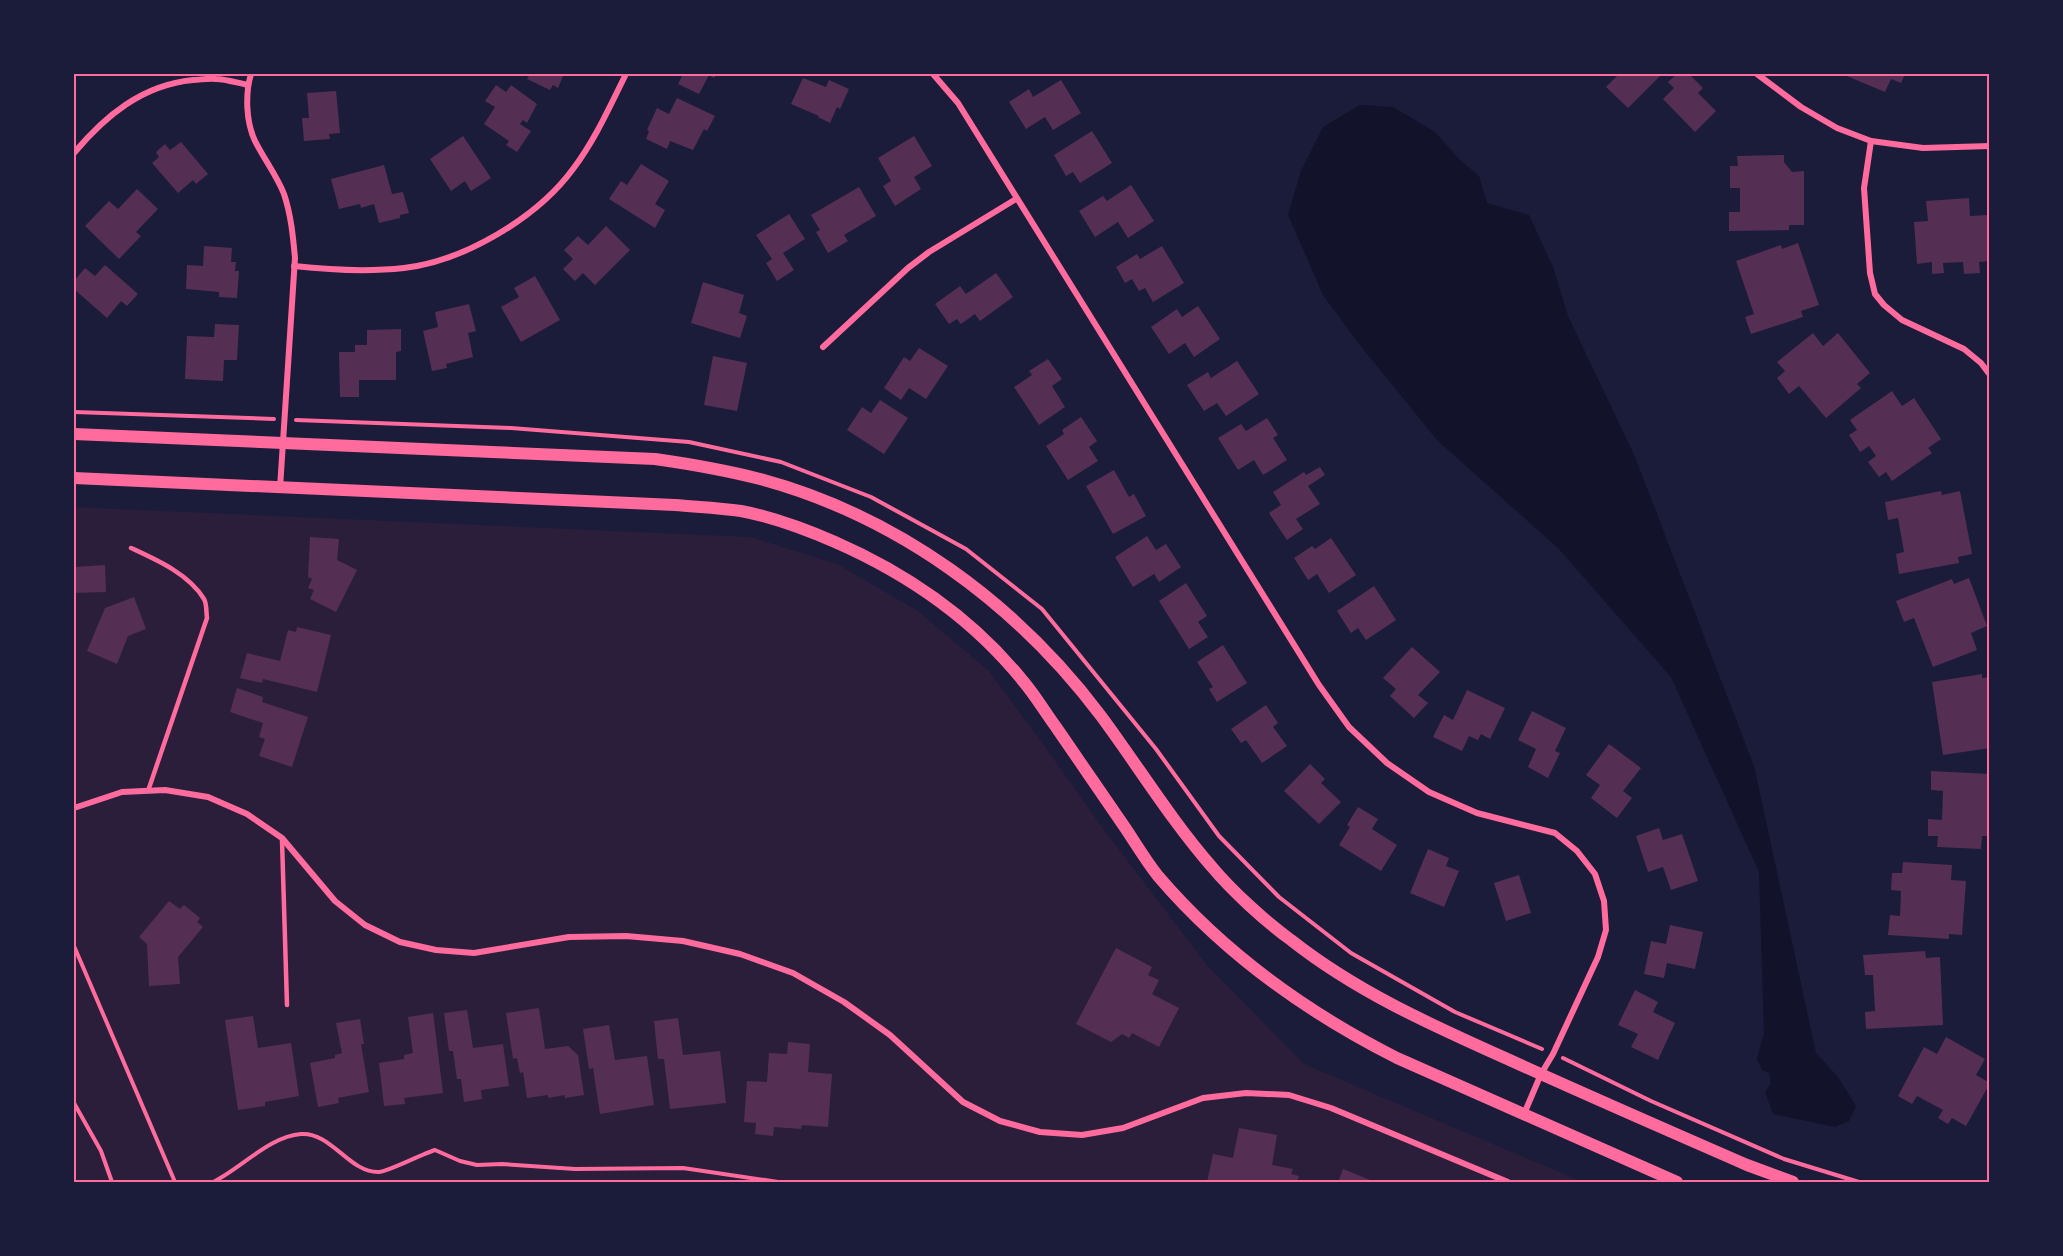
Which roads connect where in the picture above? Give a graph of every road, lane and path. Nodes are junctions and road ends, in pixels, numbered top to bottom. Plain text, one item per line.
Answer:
1 (251, 74) edge
2 (626, 74) edge
3 (933, 74) edge
4 (1757, 74) edge
5 (248, 85) junction
6 (1871, 141) junction
7 (1989, 146) edge
8 (74, 153) edge
9 (1016, 199) junction
10 (294, 266) junction
11 (823, 347) dead end
12 (1989, 375) edge
13 (74, 412) edge
14 (283, 419) junction
15 (74, 434) edge
16 (282, 444) junction
17 (74, 478) edge
18 (280, 488) junction
19 (131, 548) dead end
20 (148, 791) junction
21 (74, 808) edge
22 (282, 838) junction
23 (74, 946) edge
24 (287, 1005) dead end
25 (1553, 1054) junction
26 (1541, 1074) junction
27 (74, 1103) edge
28 (1524, 1114) junction
29 (112, 1182) edge
30 (175, 1182) edge
31 (213, 1182) edge
32 (778, 1182) edge
33 (1508, 1182) edge
34 (1677, 1182) edge
35 (1793, 1182) edge
36 (1859, 1182) edge

1 - 5 street
2 - 10 street
3 - 9 street
4 - 6 street
5 - 8 street
5 - 10 street
6 - 7 street
6 - 12 street
9 - 11 street
9 - 25 street
10 - 14 street
13 - 14 path
14 - 16 street
14 - 25 path
15 - 16 main road
16 - 18 street
16 - 26 main road
17 - 18 main road
18 - 28 main road
19 - 20 lane
20 - 21 street
20 - 22 street
22 - 24 lane
22 - 33 street
23 - 30 path
25 - 26 street
25 - 36 path
26 - 28 street
26 - 35 main road
27 - 29 path
28 - 34 main road
31 - 32 path

